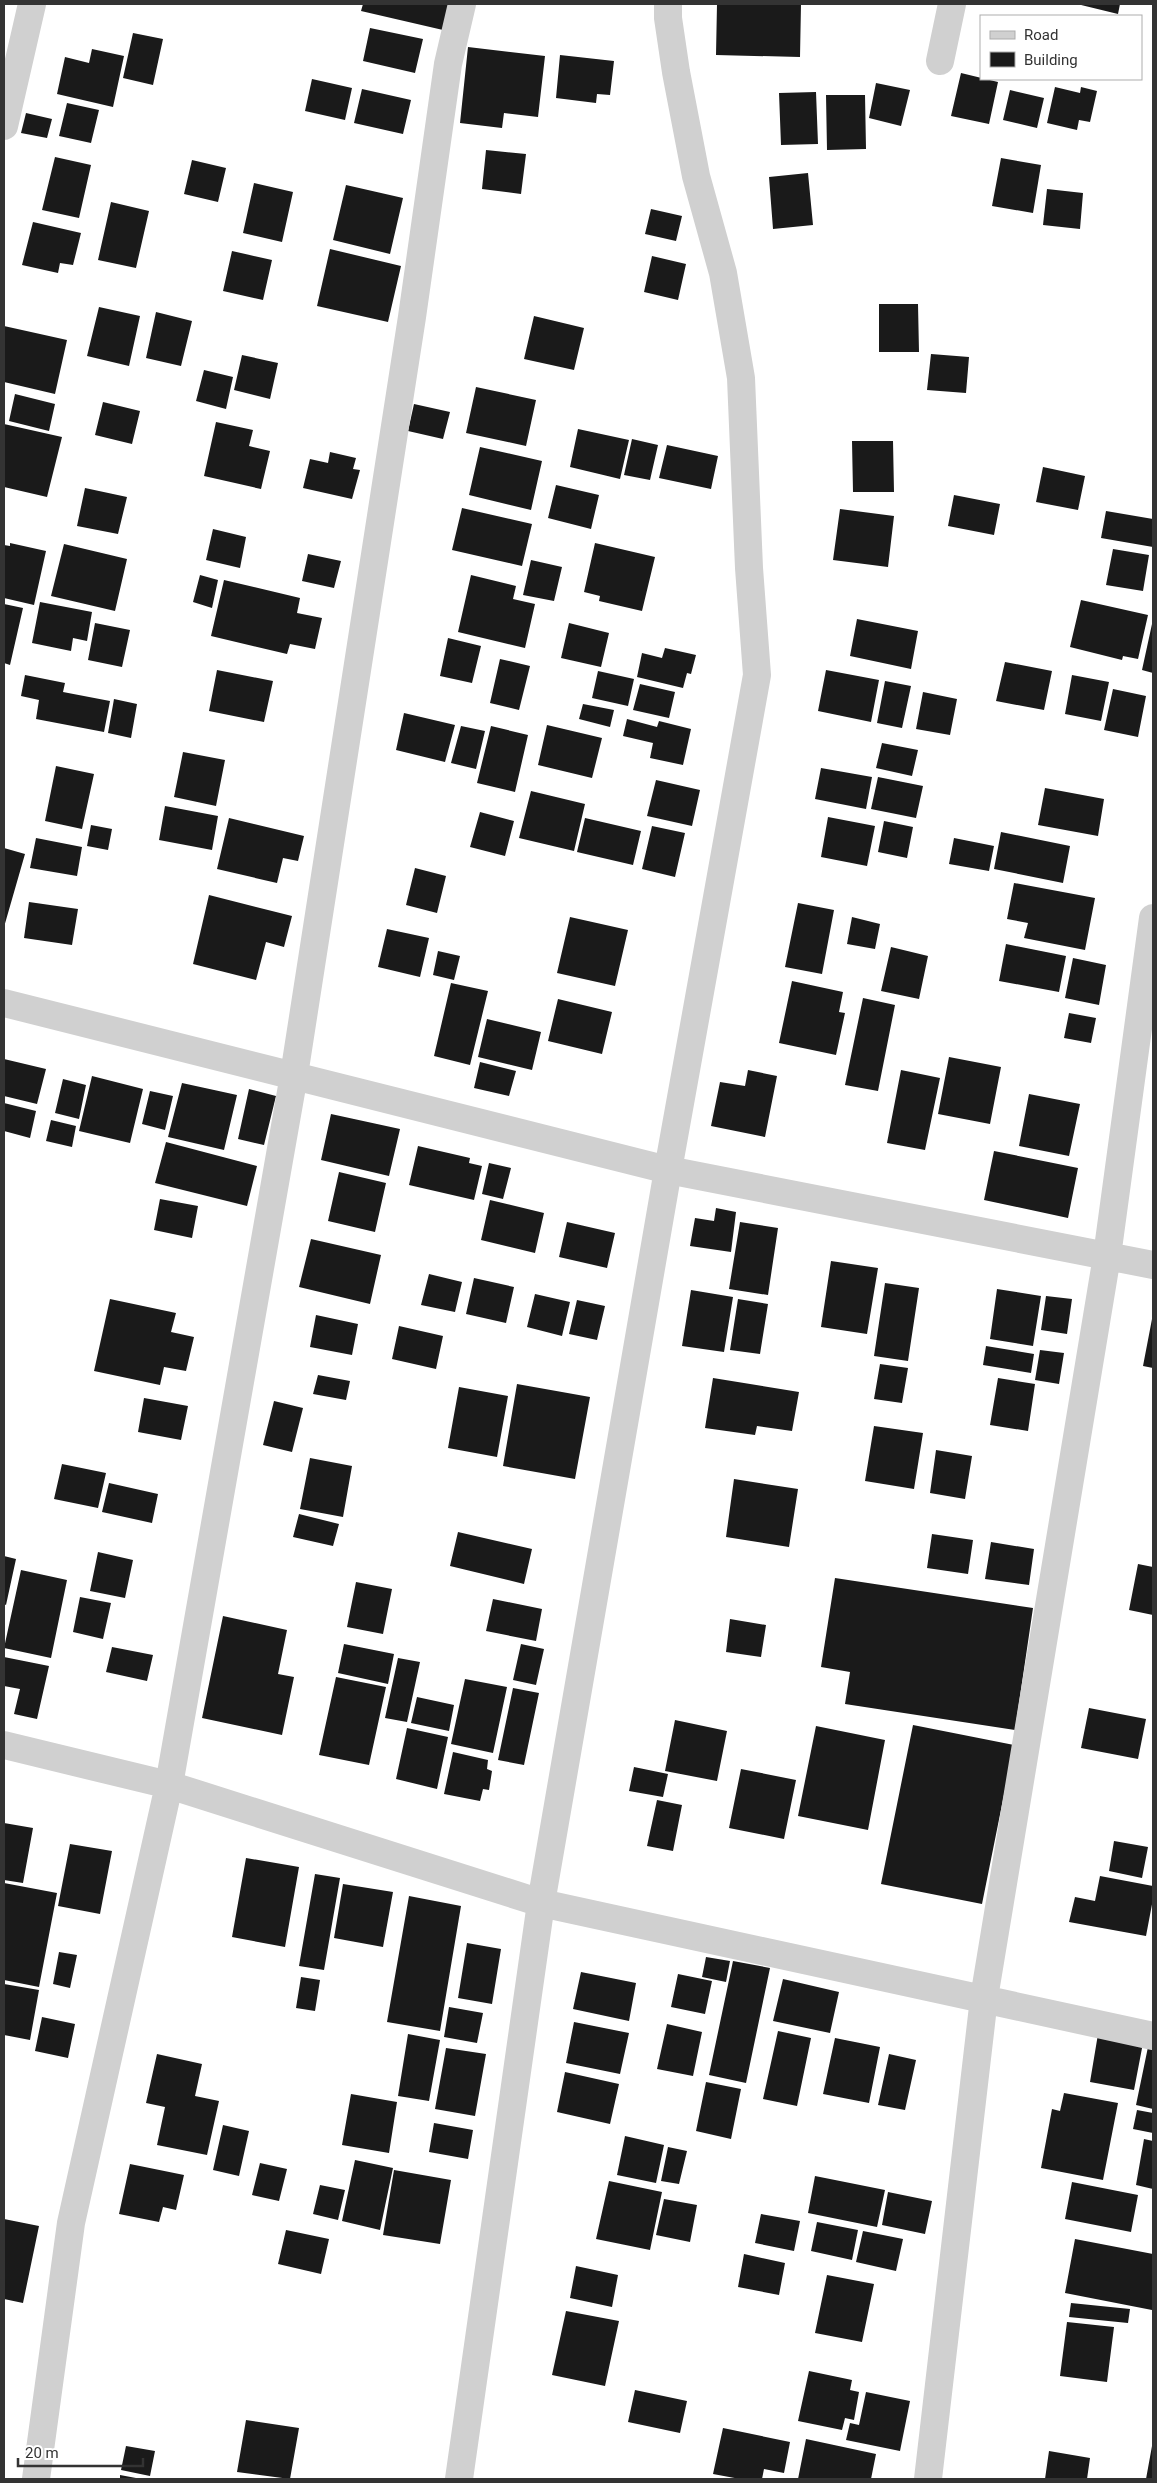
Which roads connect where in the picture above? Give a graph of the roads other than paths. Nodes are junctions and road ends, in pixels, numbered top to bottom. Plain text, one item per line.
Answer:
1 (32, 4) edge
2 (462, 4) edge
3 (668, 4) edge
4 (952, 4) edge
5 (940, 62) dead end
6 (4, 126) edge
7 (1153, 918) edge
8 (4, 1002) edge
9 (294, 1076) junction
10 (668, 1170) junction
11 (1108, 1256) junction
12 (1153, 1265) edge
13 (4, 1744) edge
14 (169, 1785) junction
15 (541, 1903) junction
16 (984, 1998) junction
17 (1153, 2036) edge
18 (36, 2479) edge
19 (459, 2479) edge
20 (928, 2479) edge

1 - 6 street
2 - 9 street
3 - 10 street
4 - 5 street
7 - 11 street
8 - 9 street
9 - 10 street
9 - 14 street
10 - 11 street
10 - 15 street
11 - 12 street
11 - 16 street
13 - 14 street
14 - 15 street
14 - 18 street
15 - 16 street
15 - 19 street
16 - 17 street
16 - 20 street

